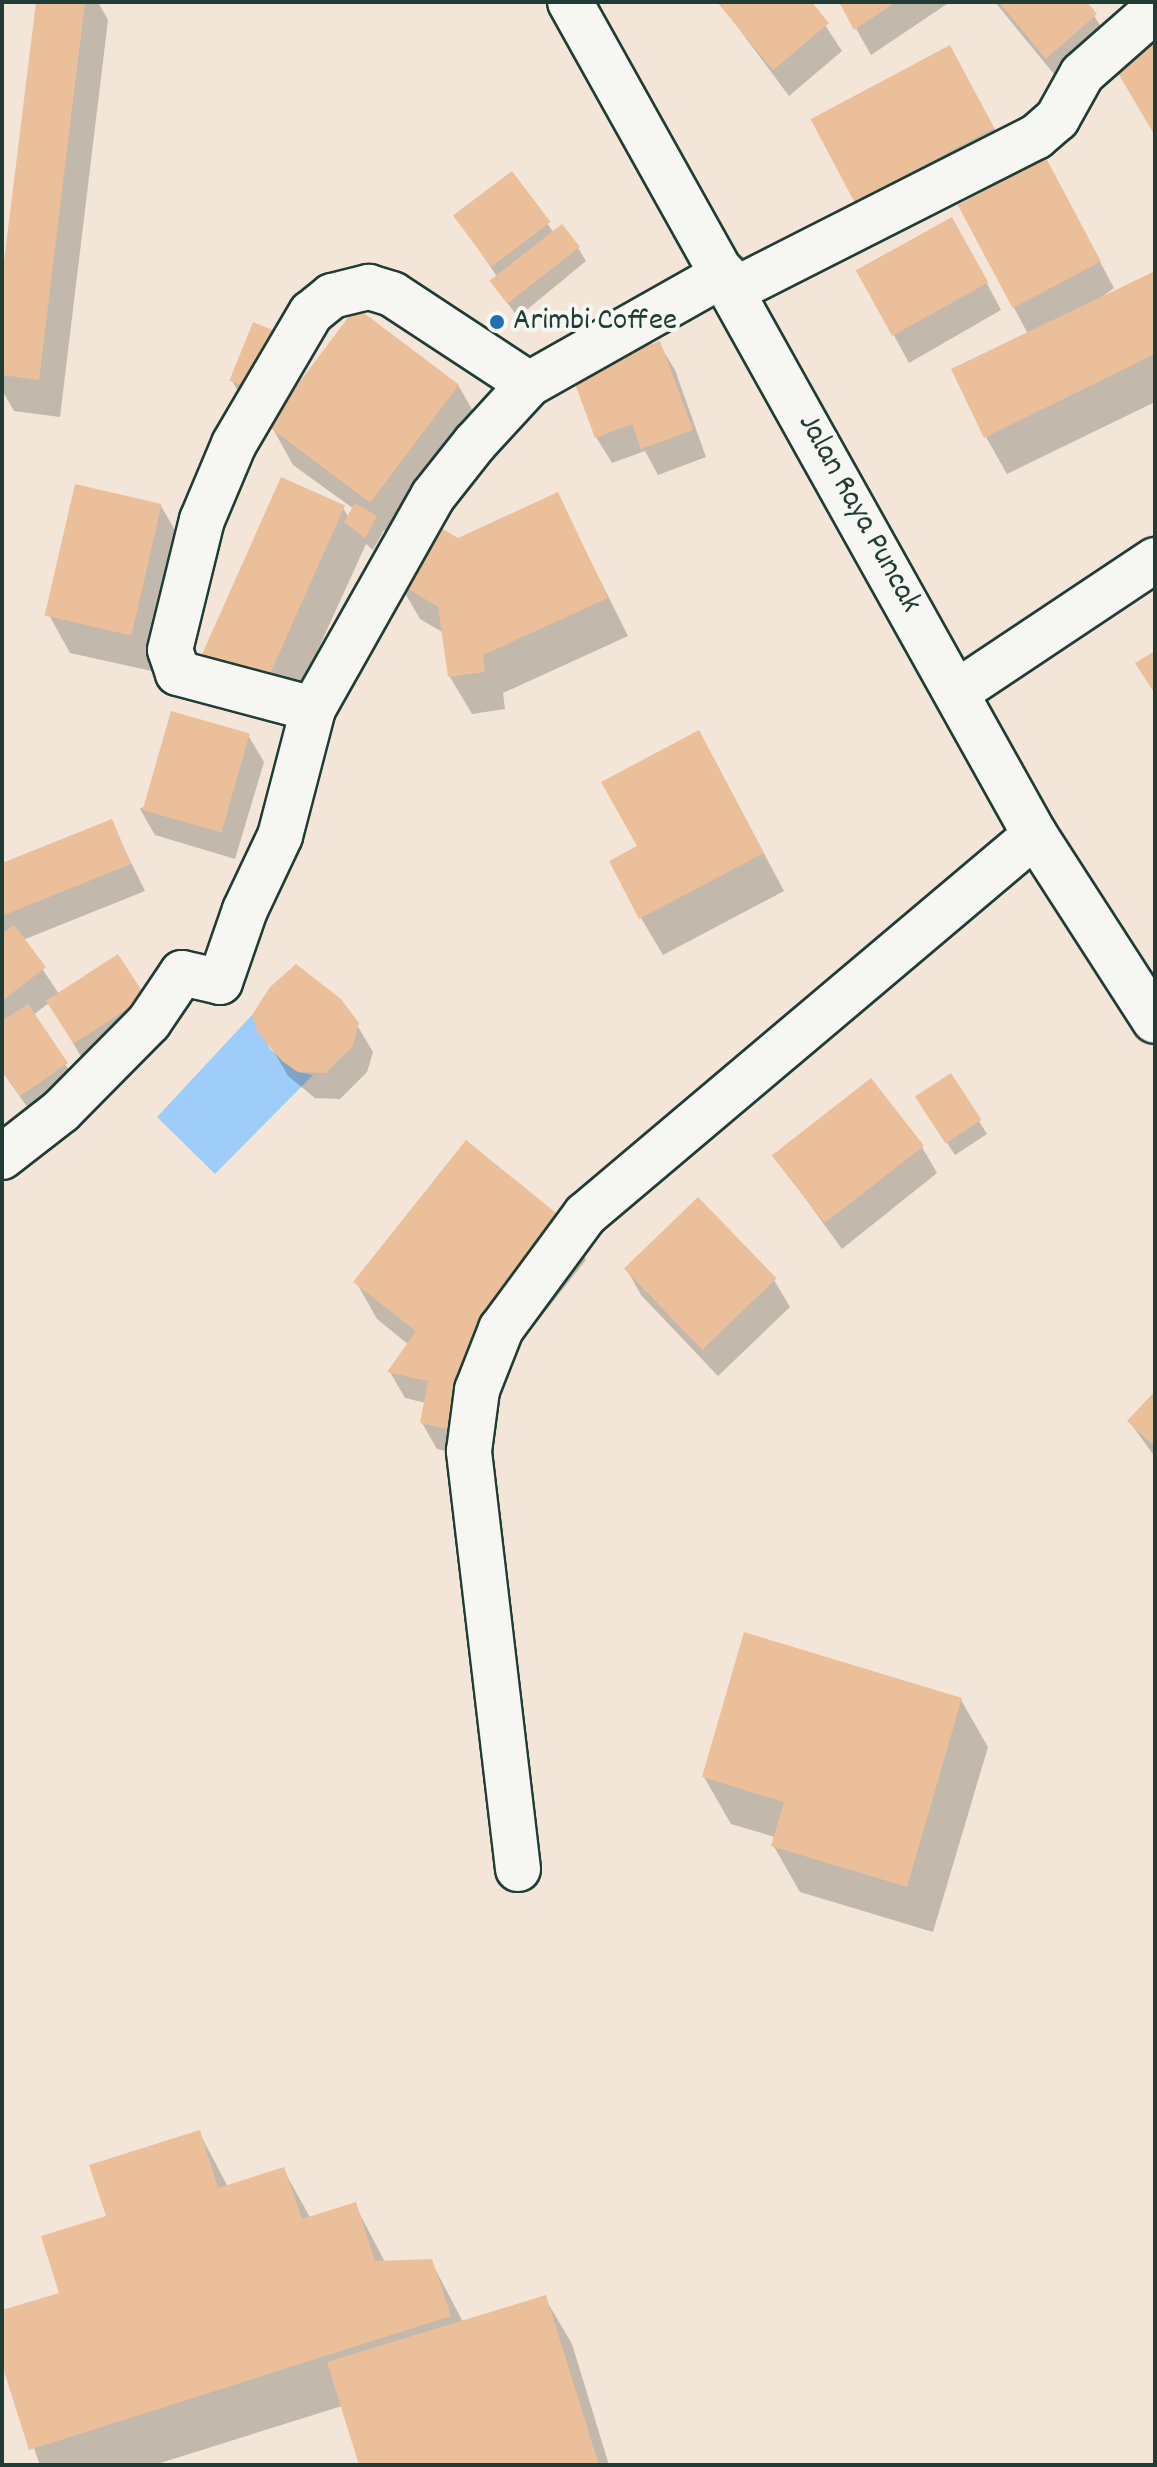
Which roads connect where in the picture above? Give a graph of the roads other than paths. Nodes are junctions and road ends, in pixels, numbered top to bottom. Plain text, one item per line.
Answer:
1 (570, 2) edge
2 (1151, 2) edge
3 (729, 282) junction
4 (529, 384) junction
5 (1155, 560) edge
6 (957, 692) junction
7 (313, 709) junction
8 (1035, 835) junction
9 (1155, 1021) edge
10 (2, 1157) edge
11 (518, 1869) dead end

1 - 3 main road, Jalan Raya Puncak
2 - 3 main road
3 - 4 main road
3 - 6 main road, Jalan Raya Puncak
4 - 7 main road
4 - 7 main road
5 - 6 main road
6 - 8 main road, Jalan Raya Puncak
7 - 10 main road
8 - 9 main road, Jalan Raya Puncak
8 - 11 main road

